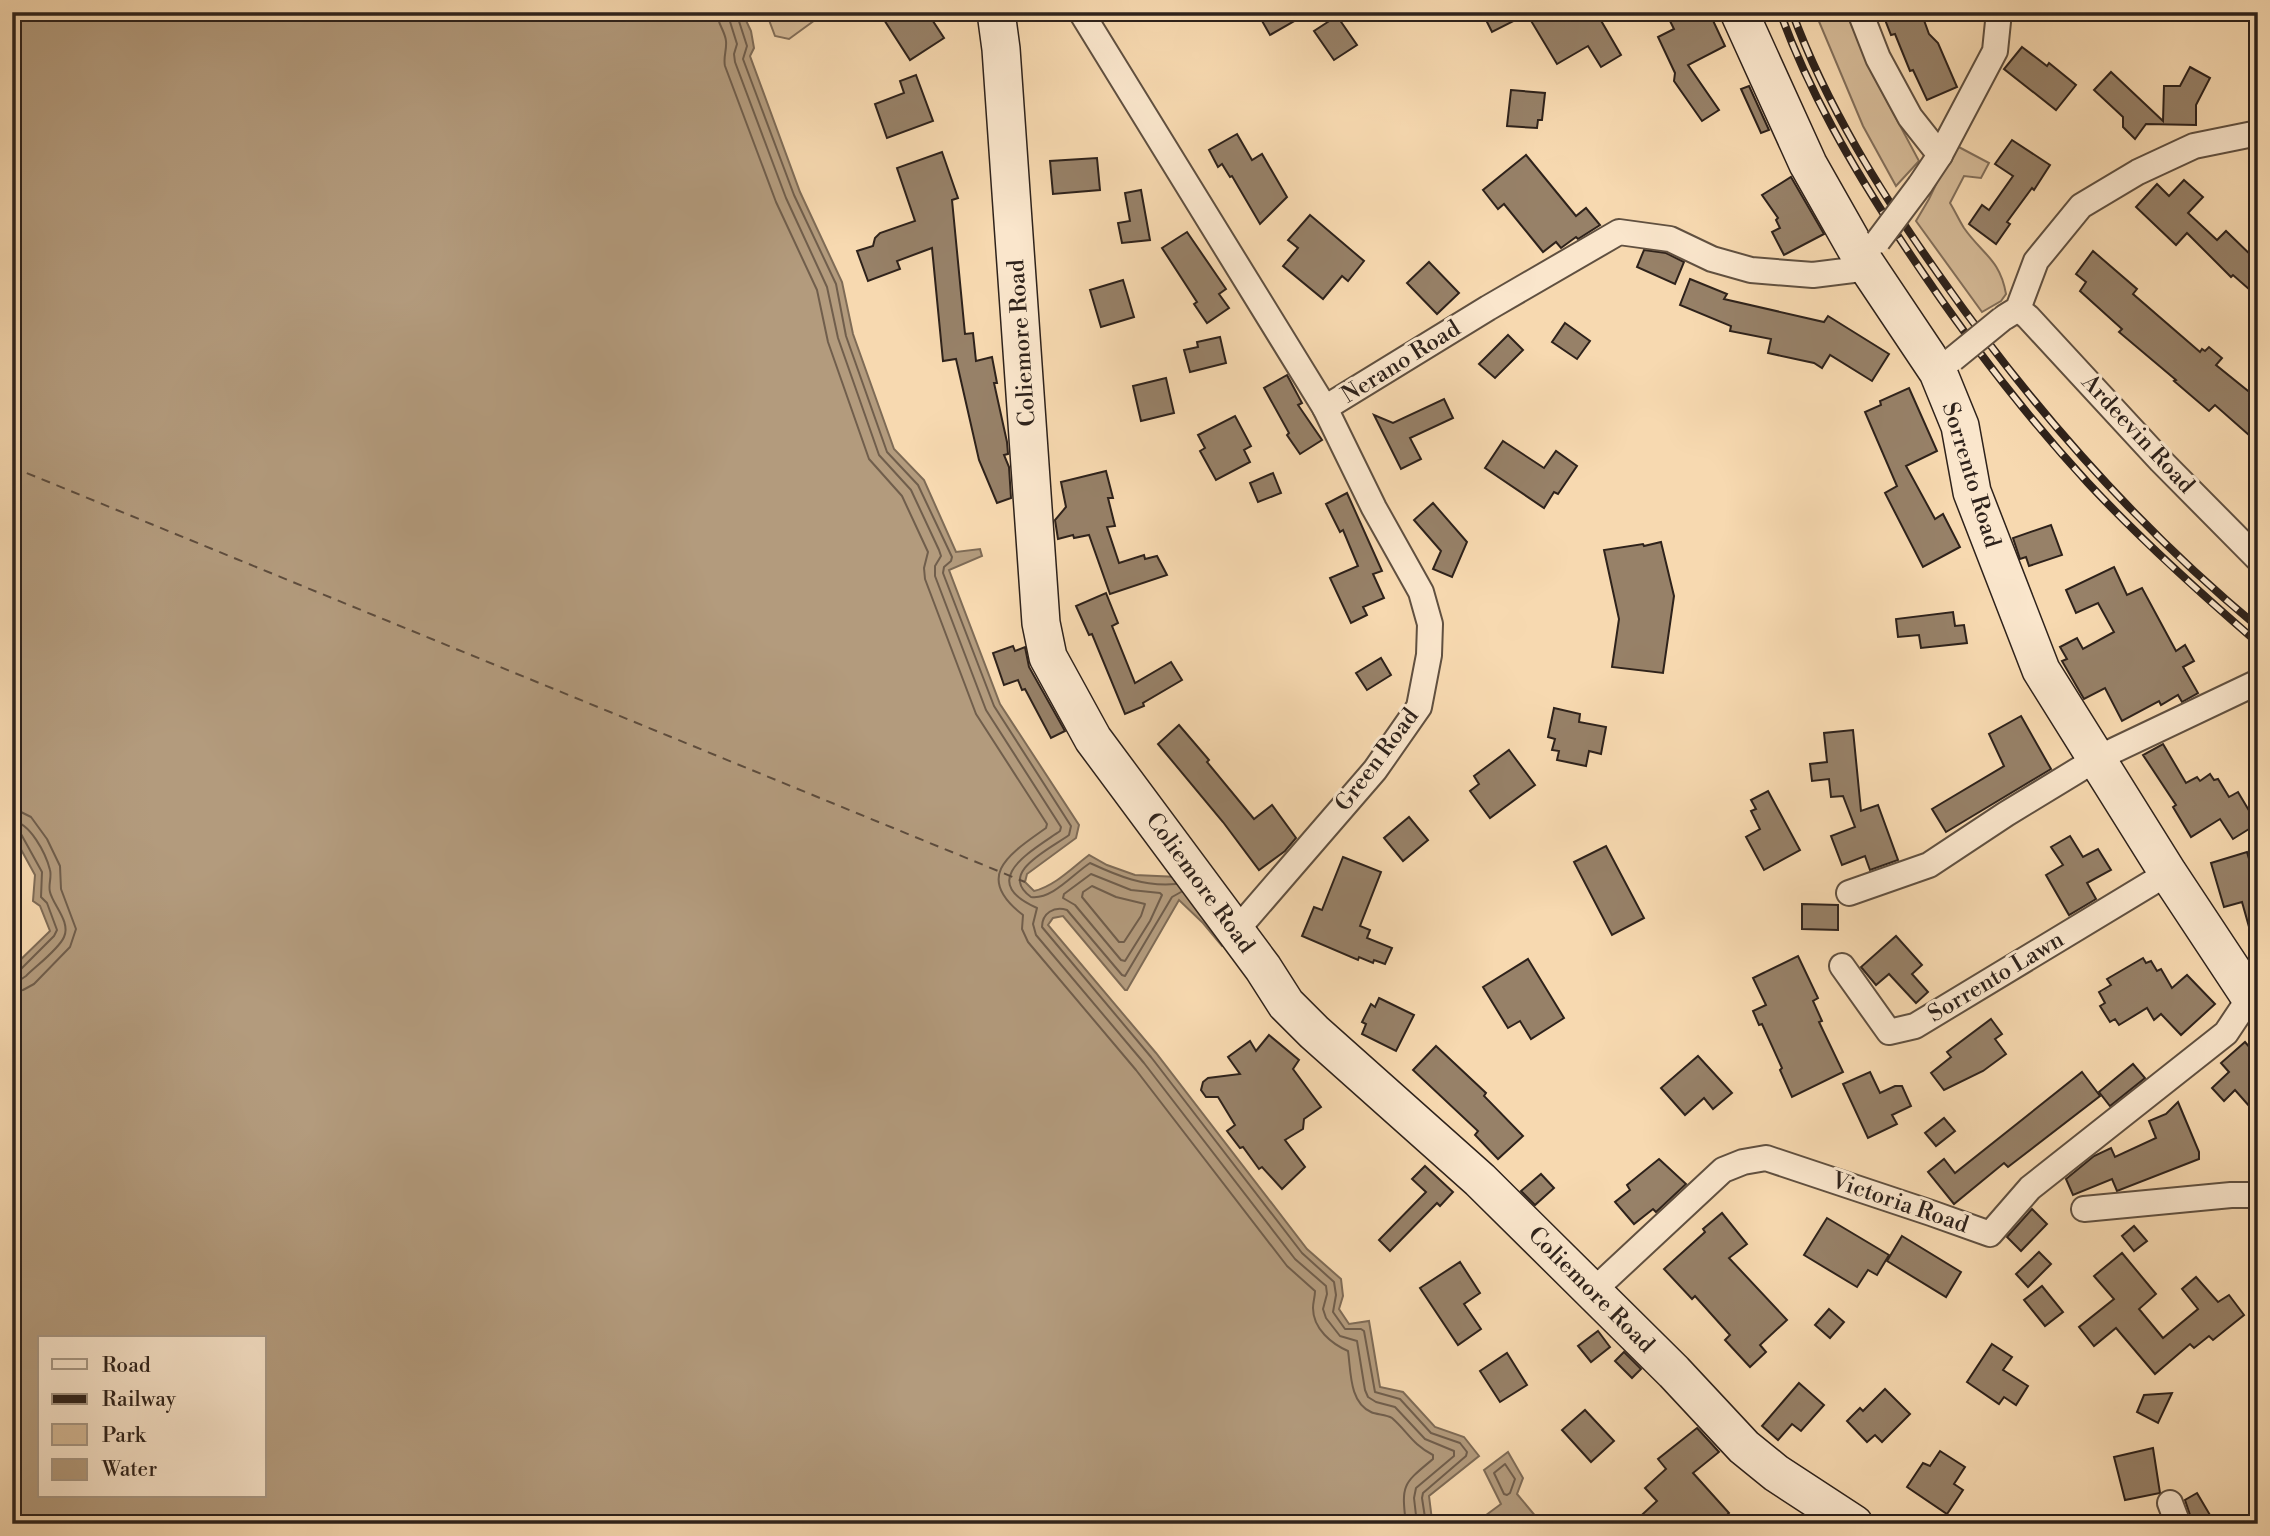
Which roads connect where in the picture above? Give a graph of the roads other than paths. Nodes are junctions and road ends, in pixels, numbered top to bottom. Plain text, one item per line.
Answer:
1 (996, 12) edge
2 (1081, 12) edge
3 (1739, 12) edge
4 (1860, 12) edge
5 (1998, 12) edge
6 (2257, 134) edge
7 (1940, 155) junction
8 (1869, 255) junction
9 (2010, 314) junction
10 (1946, 365) junction
11 (1325, 408) junction
12 (2258, 559) edge
13 (2258, 682) edge
14 (2098, 758) junction
15 (2168, 873) junction
16 (1849, 892) dead end
17 (1235, 932) junction
18 (1842, 966) dead end
19 (2254, 999) edge
20 (2258, 1195) edge
21 (2084, 1209) dead end
22 (1592, 1292) junction
23 (1854, 1524) edge

1 - 17 street, Coliemore Road
2 - 11 street, Nerano Road
3 - 8 street, Sorrento Road
4 - 7 street
5 - 7 street
6 - 9 street
7 - 8 street, bridge
8 - 10 street, Sorrento Road
8 - 11 street, Nerano Road
9 - 10 street, bridge
9 - 12 street, Ardeevin Road
10 - 14 street, Sorrento Road
11 - 17 street, Green Road
13 - 14 street
14 - 15 street, Sorrento Road
14 - 16 street
15 - 18 street, Sorrento Lawn
15 - 19 street, Sorrento Road
17 - 22 street, Coliemore Road
19 - 22 street, Victoria Road
20 - 21 street
22 - 23 street, Coliemore Road

